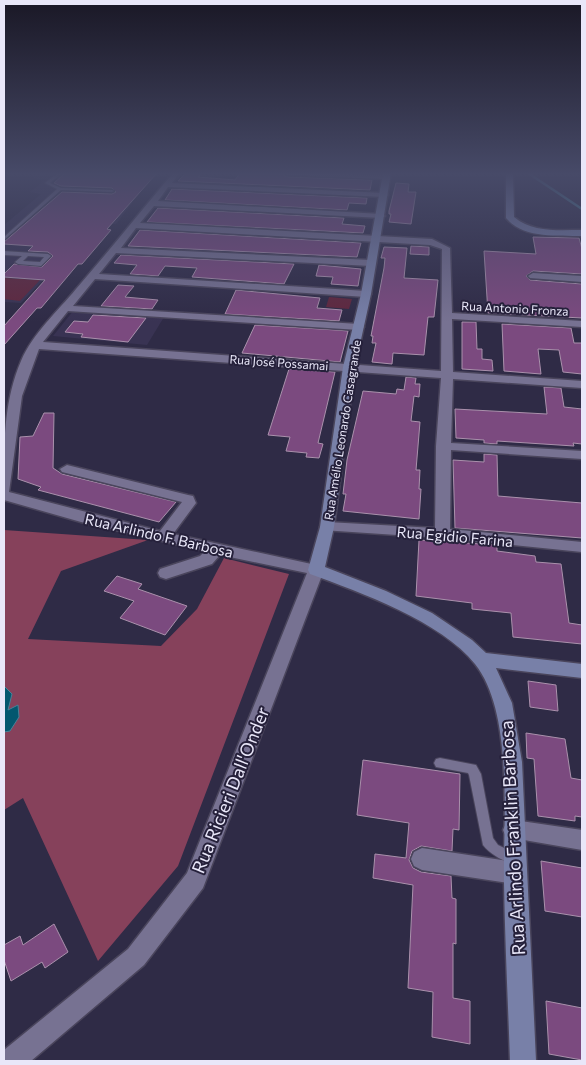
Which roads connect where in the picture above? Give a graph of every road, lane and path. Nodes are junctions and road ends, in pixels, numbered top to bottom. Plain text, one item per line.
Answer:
1 (22, 223) edge
2 (380, 223) edge
3 (516, 223) edge
4 (135, 225) joint
5 (582, 233) edge
6 (4, 239) edge
7 (376, 239) junction
8 (114, 250) junction
9 (4, 253) edge
10 (26, 255) dead end
11 (371, 264) junction
12 (92, 276) junction
13 (533, 276) dead end
14 (582, 279) edge
15 (366, 294) junction
16 (64, 308) junction
17 (447, 316) junction
18 (582, 324) edge
19 (359, 327) junction
20 (35, 344) junction
21 (350, 368) junction
22 (447, 374) junction
23 (582, 385) edge
24 (443, 446) junction
25 (582, 455) edge
26 (67, 468) dead end
27 (4, 489) edge
28 (4, 494) edge
29 (327, 527) junction
30 (442, 534) junction
31 (163, 537) junction
32 (582, 547) edge
33 (218, 548) junction
34 (316, 570) junction
35 (166, 573) dead end
36 (481, 659) junction
37 (582, 671) edge
38 (440, 763) dead end
39 (514, 830) junction
40 (582, 840) edge
41 (422, 859) dead end
42 (515, 866) junction
43 (11, 1061) edge
44 (523, 1061) edge

1 - 6 lane
2 - 7 street, Rua Amélio Leonardo Casagrande
3 - 5 street
4 - 7 street
4 - 8 street
7 - 11 street, Rua Amélio Leonardo Casagrande
7 - 17 street
8 - 11 street
8 - 12 street
9 - 10 lane
11 - 15 street, Rua Amélio Leonardo Casagrande
12 - 15 street
12 - 16 street
13 - 14 street
15 - 19 street, Rua Amélio Leonardo Casagrande
16 - 19 street
16 - 20 street
17 - 18 street, Rua Antonio Fronza
17 - 22 street
19 - 21 street, Rua Amélio Leonardo Casagrande
20 - 21 street, Rua José Possamai
20 - 27 street
21 - 22 street, Rua José Possamai
21 - 29 street, Rua Amélio Leonardo Casagrande
22 - 23 street, Rua José Possamai
22 - 24 street
24 - 25 street
24 - 30 street
26 - 31 street
28 - 31 street, Rua Arlindo F. Barbosa
29 - 30 street, Rua Egidio Farina
29 - 34 street, Rua Amélio Leonardo Casagrande
30 - 32 street, Rua Egidio Farina
31 - 33 street, Rua Arlindo F. Barbosa
33 - 34 street, Rua Arlindo F. Barbosa
33 - 35 street
34 - 36 street, Rua Arlindo Franklin Barbosa
34 - 43 street, Rua Ricieri Dall'Onder
36 - 37 street
36 - 39 street, Rua Arlindo Franklin Barbosa
38 - 42 lane
39 - 40 street
39 - 42 street, Rua Arlindo Franklin Barbosa
41 - 42 street
42 - 44 street, Rua Arlindo Franklin Barbosa

